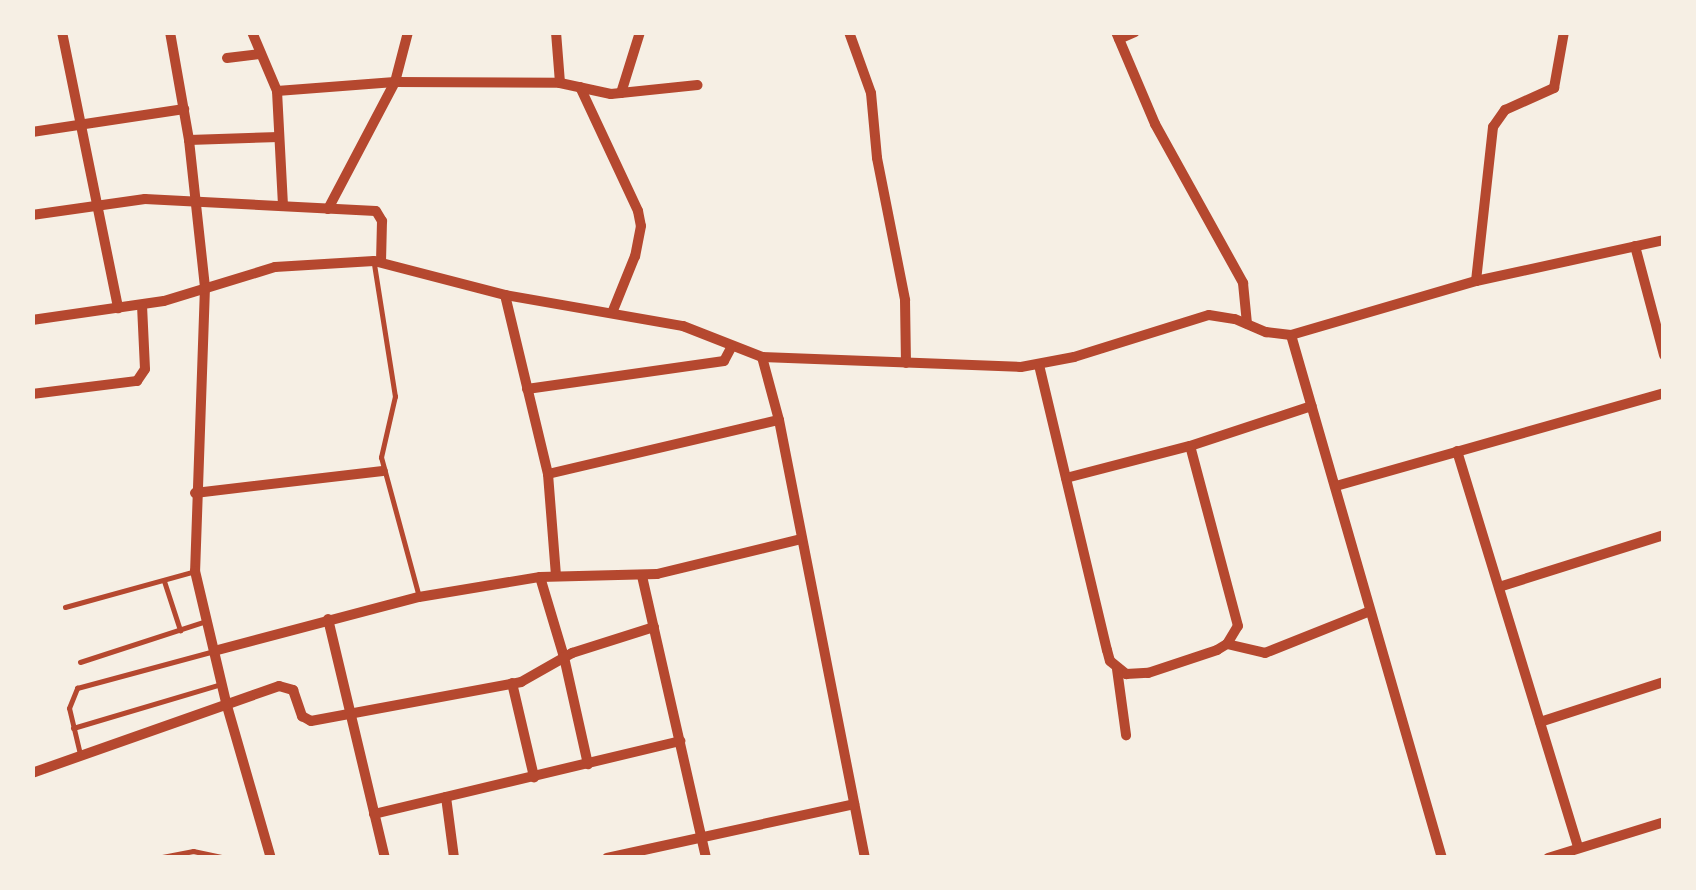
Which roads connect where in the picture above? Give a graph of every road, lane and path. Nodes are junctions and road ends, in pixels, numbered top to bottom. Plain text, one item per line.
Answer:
1 (62, 32) edge
2 (170, 32) edge
3 (252, 32) edge
4 (408, 32) edge
5 (556, 32) edge
6 (640, 32) edge
7 (849, 32) edge
8 (1135, 32) edge
9 (1564, 32) edge
10 (1117, 36) edge
11 (261, 54) junction
12 (227, 58) dead end
13 (394, 82) junction
14 (560, 82) junction
15 (698, 85) dead end
16 (580, 86) junction
17 (277, 91) junction
18 (622, 93) junction
19 (184, 109) junction
20 (81, 125) junction
21 (32, 132) edge
22 (279, 137) junction
23 (188, 140) junction
24 (196, 199) junction
25 (97, 204) junction
26 (283, 206) junction
27 (328, 209) junction
28 (32, 215) edge
29 (1664, 240) edge
30 (1635, 246) junction
31 (377, 262) junction
32 (1476, 281) junction
33 (205, 287) junction
34 (506, 295) junction
35 (142, 306) junction
36 (118, 308) junction
37 (612, 313) junction
38 (32, 320) edge
39 (1247, 324) junction
40 (1291, 334) junction
41 (731, 348) junction
42 (1664, 355) edge
43 (762, 357) junction
44 (906, 362) junction
45 (1039, 365) junction
46 (527, 389) junction
47 (1664, 392) edge
48 (32, 394) edge
49 (1312, 406) junction
50 (779, 420) junction
51 (1190, 446) junction
52 (1457, 451) junction
53 (383, 471) junction
54 (548, 474) junction
55 (1066, 478) junction
56 (1336, 486) junction
57 (194, 493) junction
58 (1664, 535) edge
59 (802, 540) junction
60 (195, 571) junction
61 (556, 576) junction
62 (642, 576) junction
63 (540, 577) junction
64 (164, 581) junction
65 (1499, 587) junction
66 (420, 597) junction
67 (65, 607) dead end
68 (1370, 611) junction
69 (328, 619) junction
70 (206, 621) junction
71 (654, 627) junction
72 (180, 631) junction
73 (1227, 644) junction
74 (214, 651) junction
75 (564, 658) junction
76 (80, 662) dead end
77 (1117, 669) junction
78 (1664, 682) edge
79 (222, 684) junction
80 (512, 684) junction
81 (227, 706) junction
82 (350, 714) junction
83 (1540, 722) junction
84 (73, 728) junction
85 (1126, 734) dead end
86 (680, 741) junction
87 (80, 754) junction
88 (588, 764) junction
89 (32, 773) edge
90 (534, 776) junction
91 (446, 796) junction
92 (854, 804) junction
93 (374, 814) junction
94 (1664, 822) edge
95 (701, 835) junction
96 (1578, 848) junction
97 (157, 858) edge
98 (228, 858) edge
99 (271, 858) edge
100 (385, 858) edge
101 (454, 858) edge
102 (607, 858) edge
103 (706, 858) edge
104 (865, 858) edge
105 (1442, 858) edge
106 (1548, 858) edge

1 - 20 street
2 - 19 street
3 - 11 street
4 - 13 street
5 - 14 street
6 - 18 street
7 - 44 street
8 - 10 street
9 - 32 street
10 - 39 street
11 - 12 street
11 - 17 street
13 - 14 street
13 - 17 street
13 - 27 street
14 - 16 street
15 - 18 street
16 - 18 street
16 - 37 street
17 - 22 street
19 - 20 street
19 - 23 street
20 - 21 street
20 - 25 street
22 - 23 street
22 - 26 street
23 - 24 street
24 - 25 street
24 - 26 street
24 - 33 street
25 - 28 street
25 - 36 street
26 - 27 street
27 - 31 street
29 - 30 street
30 - 32 street
30 - 42 street
31 - 33 street
31 - 34 street
31 - 53 lane
32 - 40 street
33 - 35 street
33 - 57 street
34 - 37 street
34 - 46 street
35 - 36 street
35 - 48 street
36 - 38 street
37 - 41 street
39 - 40 street
39 - 45 street
40 - 49 street
41 - 43 street
41 - 46 street
43 - 44 street
43 - 50 street
44 - 45 street
45 - 55 street
46 - 54 street
47 - 52 street
49 - 51 street
49 - 56 street
50 - 54 street
50 - 59 street
51 - 55 street
51 - 73 street
52 - 56 street
52 - 65 street
53 - 57 street
53 - 66 lane
54 - 61 street
55 - 77 street
56 - 68 street
57 - 60 street
58 - 65 street
59 - 62 street
59 - 92 street
60 - 64 lane
60 - 70 street
61 - 62 street
61 - 63 street
62 - 71 street
63 - 66 street
63 - 75 street
64 - 67 lane
64 - 72 lane
65 - 83 street
66 - 69 street
68 - 73 street
68 - 105 street
69 - 74 street
69 - 82 street
70 - 72 lane
70 - 74 street
71 - 75 street
71 - 86 street
72 - 76 lane
73 - 77 street
74 - 79 street
74 - 84 lane
75 - 80 street
75 - 88 street
77 - 85 street
78 - 83 street
79 - 81 street
79 - 84 lane
80 - 82 street
80 - 90 street
81 - 82 street
81 - 87 street
81 - 99 street
82 - 93 street
83 - 96 street
84 - 87 lane
86 - 88 street
86 - 95 street
87 - 89 street
88 - 90 street
90 - 91 street
91 - 93 street
91 - 101 street
92 - 95 street
92 - 104 street
93 - 100 street
94 - 96 street
95 - 102 street
95 - 103 street
96 - 106 street
97 - 98 lane

